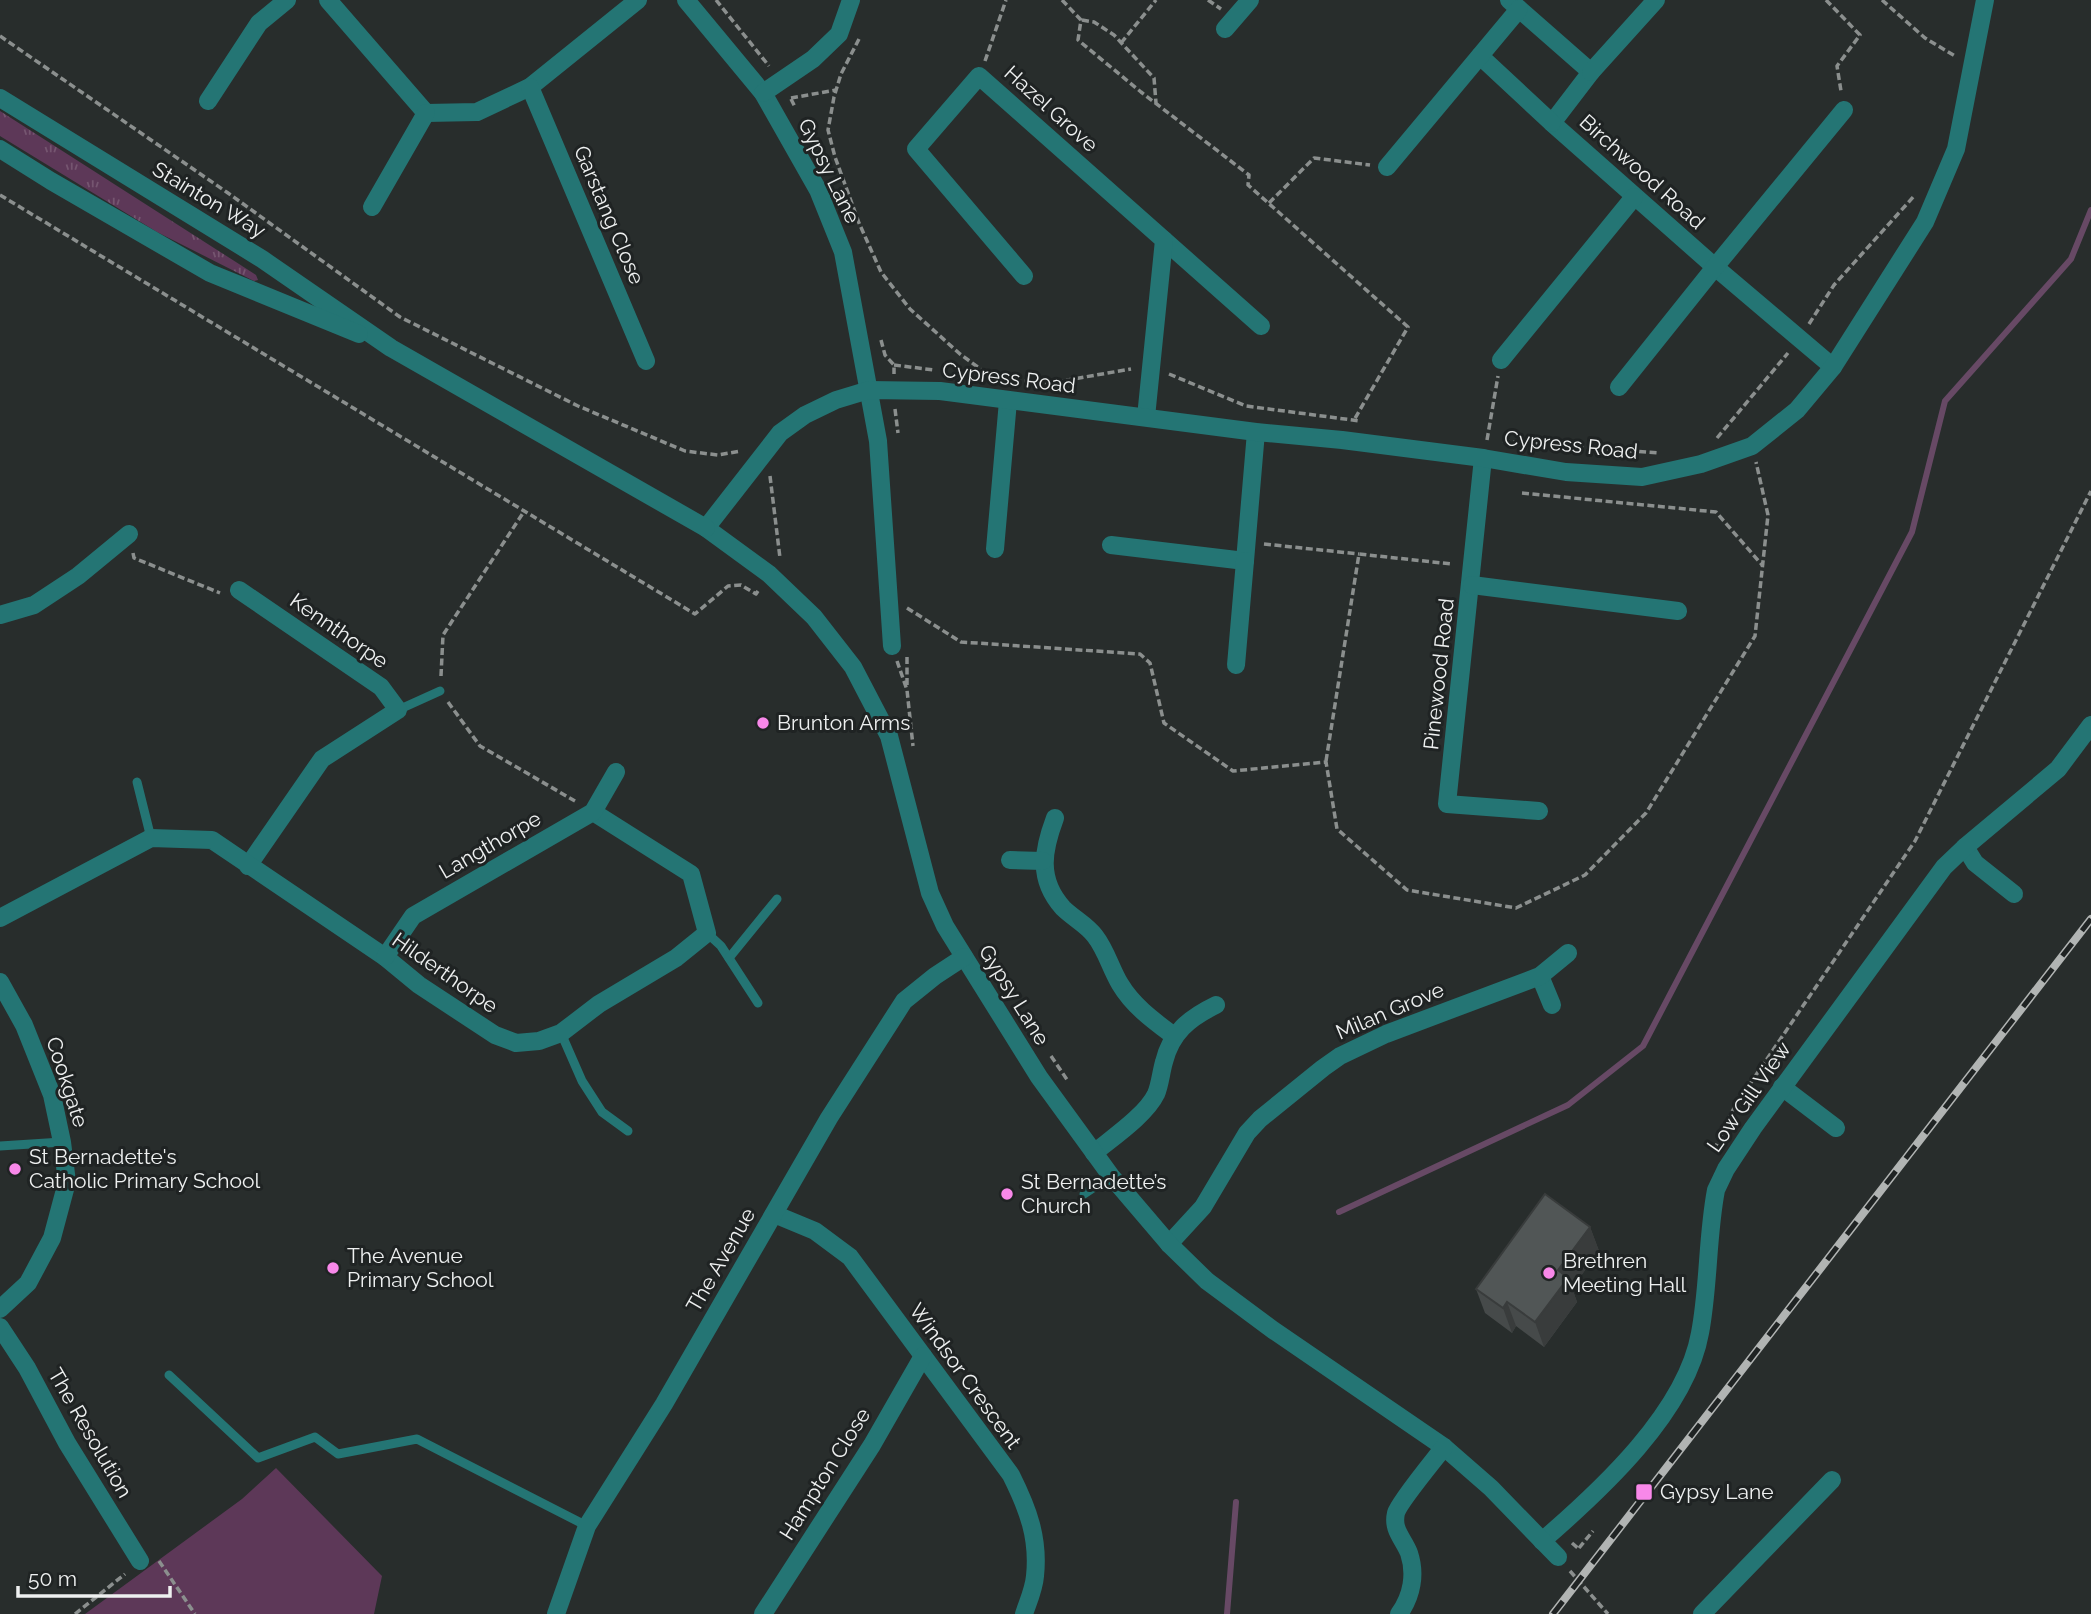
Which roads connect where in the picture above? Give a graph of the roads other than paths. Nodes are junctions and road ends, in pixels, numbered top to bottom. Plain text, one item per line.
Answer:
1 (287, 0) edge
2 (328, 0) edge
3 (638, 0) edge
4 (686, 0) edge
5 (851, 0) edge
6 (1250, 0) edge
7 (1656, 0) edge
8 (1985, 0) edge
9 (1514, 4) edge
10 (1225, 29) dead end
11 (1480, 56) junction
12 (1591, 72) junction
13 (530, 87) junction
14 (763, 93) junction
15 (0, 98) edge
16 (208, 101) dead end
17 (1844, 110) road end
18 (426, 113) junction
19 (1552, 123) junction
20 (0, 149) edge
21 (1387, 167) road end
22 (1634, 197) junction
23 (372, 207) dead end
24 (1164, 240) junction
25 (1715, 267) junction
26 (1024, 276) dead end
27 (1261, 326) dead end
28 (391, 348) junction
29 (1501, 360) road end
30 (646, 361) dead end
31 (1833, 366) junction
32 (1619, 387) dead end
33 (869, 390) junction
34 (1008, 401) junction
35 (1146, 417) junction
36 (1256, 432) junction
37 (1483, 458) junction
38 (706, 528) junction
39 (129, 534) road end
40 (1111, 545) dead end
41 (995, 549) dead end
42 (1245, 561) junction
43 (1472, 576) junction
44 (239, 590) road end
45 (1678, 611) dead end
46 (0, 615) edge
47 (892, 646) road end
48 (1236, 665) dead end
49 (440, 691) road end
50 (398, 710) junction
51 (2091, 725) edge
52 (617, 772) dead end
53 (137, 782) dead end
54 (1539, 811) dead end
55 (593, 812) junction
56 (1055, 818) dead end
57 (151, 838) junction
58 (1965, 847) junction
59 (1010, 860) dead end
60 (1043, 861) junction
61 (248, 866) junction
62 (2014, 894) dead end
63 (777, 899) dead end
64 (0, 918) edge
65 (707, 933) junction
66 (1568, 953) dead end
67 (384, 957) junction
68 (964, 957) junction
69 (729, 958) junction
70 (1541, 976) junction
71 (0, 982) edge
72 (758, 1003) dead end
73 (1216, 1005) dead end
74 (1552, 1005) dead end
75 (561, 1033) junction
76 (1174, 1036) junction
77 (1782, 1087) junction
78 (1836, 1128) dead end
79 (628, 1131) dead end
80 (62, 1142) junction
81 (0, 1146) edge
82 (1094, 1153) junction
83 (1111, 1176) junction
84 (1084, 1194) dead end
85 (774, 1214) junction
86 (1169, 1244) junction
87 (0, 1309) edge
88 (0, 1327) edge
89 (923, 1356) junction
90 (169, 1375) dead end
91 (1444, 1447) junction
92 (1832, 1480) dead end
93 (587, 1526) junction
94 (1542, 1541) junction
95 (1561, 1561) road end
96 (140, 1562) road end
97 (556, 1614) edge
98 (763, 1614) edge
99 (1024, 1614) edge
100 (1399, 1614) edge
101 (1702, 1614) edge

1 - 16 street
2 - 18 street
3 - 13 street
4 - 14 street, Gypsy Lane
5 - 14 street
6 - 10 street
7 - 12 street, Birchwood Road
8 - 31 street, Cypress Road
9 - 11 street
9 - 12 street
11 - 19 street
11 - 21 street
12 - 19 street, Birchwood Road
13 - 18 street
13 - 30 street, Garstang Close
14 - 33 street, Gypsy Lane
15 - 28 street, Stainton Way
17 - 25 street
18 - 23 street
19 - 22 street, Birchwood Road
20 - 28 street, Stainton Way
22 - 25 street, Birchwood Road
22 - 29 street
24 - 26 street, Hazel Grove
24 - 27 street, Hazel Grove
24 - 35 street
25 - 31 street, Birchwood Road
25 - 32 street
28 - 38 street, Stainton Way
31 - 37 street, Cypress Road
33 - 34 street, Cypress Road
33 - 38 street
33 - 47 street, Gypsy Lane
34 - 35 street, Cypress Road
34 - 41 street
35 - 36 street, Cypress Road
36 - 37 street, Cypress Road
36 - 42 street
37 - 43 street, Pinewood Road
38 - 68 street, Gypsy Lane
39 - 46 street
40 - 42 street
42 - 48 street
43 - 45 street
43 - 54 street, Pinewood Road
44 - 50 street, Kennthorpe
49 - 50 lane
50 - 61 street
51 - 58 street, Low Gill View
52 - 55 street, Langthorpe
53 - 57 lane
55 - 65 street
55 - 67 street, Langthorpe
56 - 60 street
57 - 61 street, Hilderthorpe
57 - 64 street, Hilderthorpe
58 - 62 street
58 - 77 street, Low Gill View
59 - 60 street
60 - 76 street
61 - 67 street, Hilderthorpe
63 - 69 lane
65 - 69 lane
65 - 75 street, Hilderthorpe
66 - 70 street, Milan Grove
67 - 75 street, Hilderthorpe
68 - 82 street, Gypsy Lane
68 - 85 street, The Avenue
69 - 72 lane
70 - 74 street
70 - 86 street, Milan Grove
71 - 80 street, Cookgate
73 - 76 street
75 - 79 lane
76 - 82 street
77 - 78 street
77 - 94 street, Low Gill View
80 - 81 lane
80 - 87 street, Cookgate
82 - 83 street, Gypsy Lane
83 - 84 lane
83 - 86 street, Gypsy Lane
85 - 89 street, Windsor Crescent
85 - 93 street, The Avenue
86 - 91 street, Gypsy Lane
88 - 96 street, The Resolution
89 - 98 street, Hampton Close
89 - 99 street, Windsor Crescent
90 - 93 lane
91 - 94 street, Gypsy Lane
91 - 100 street
92 - 101 street
93 - 97 street, The Avenue
94 - 95 street, Gypsy Lane

